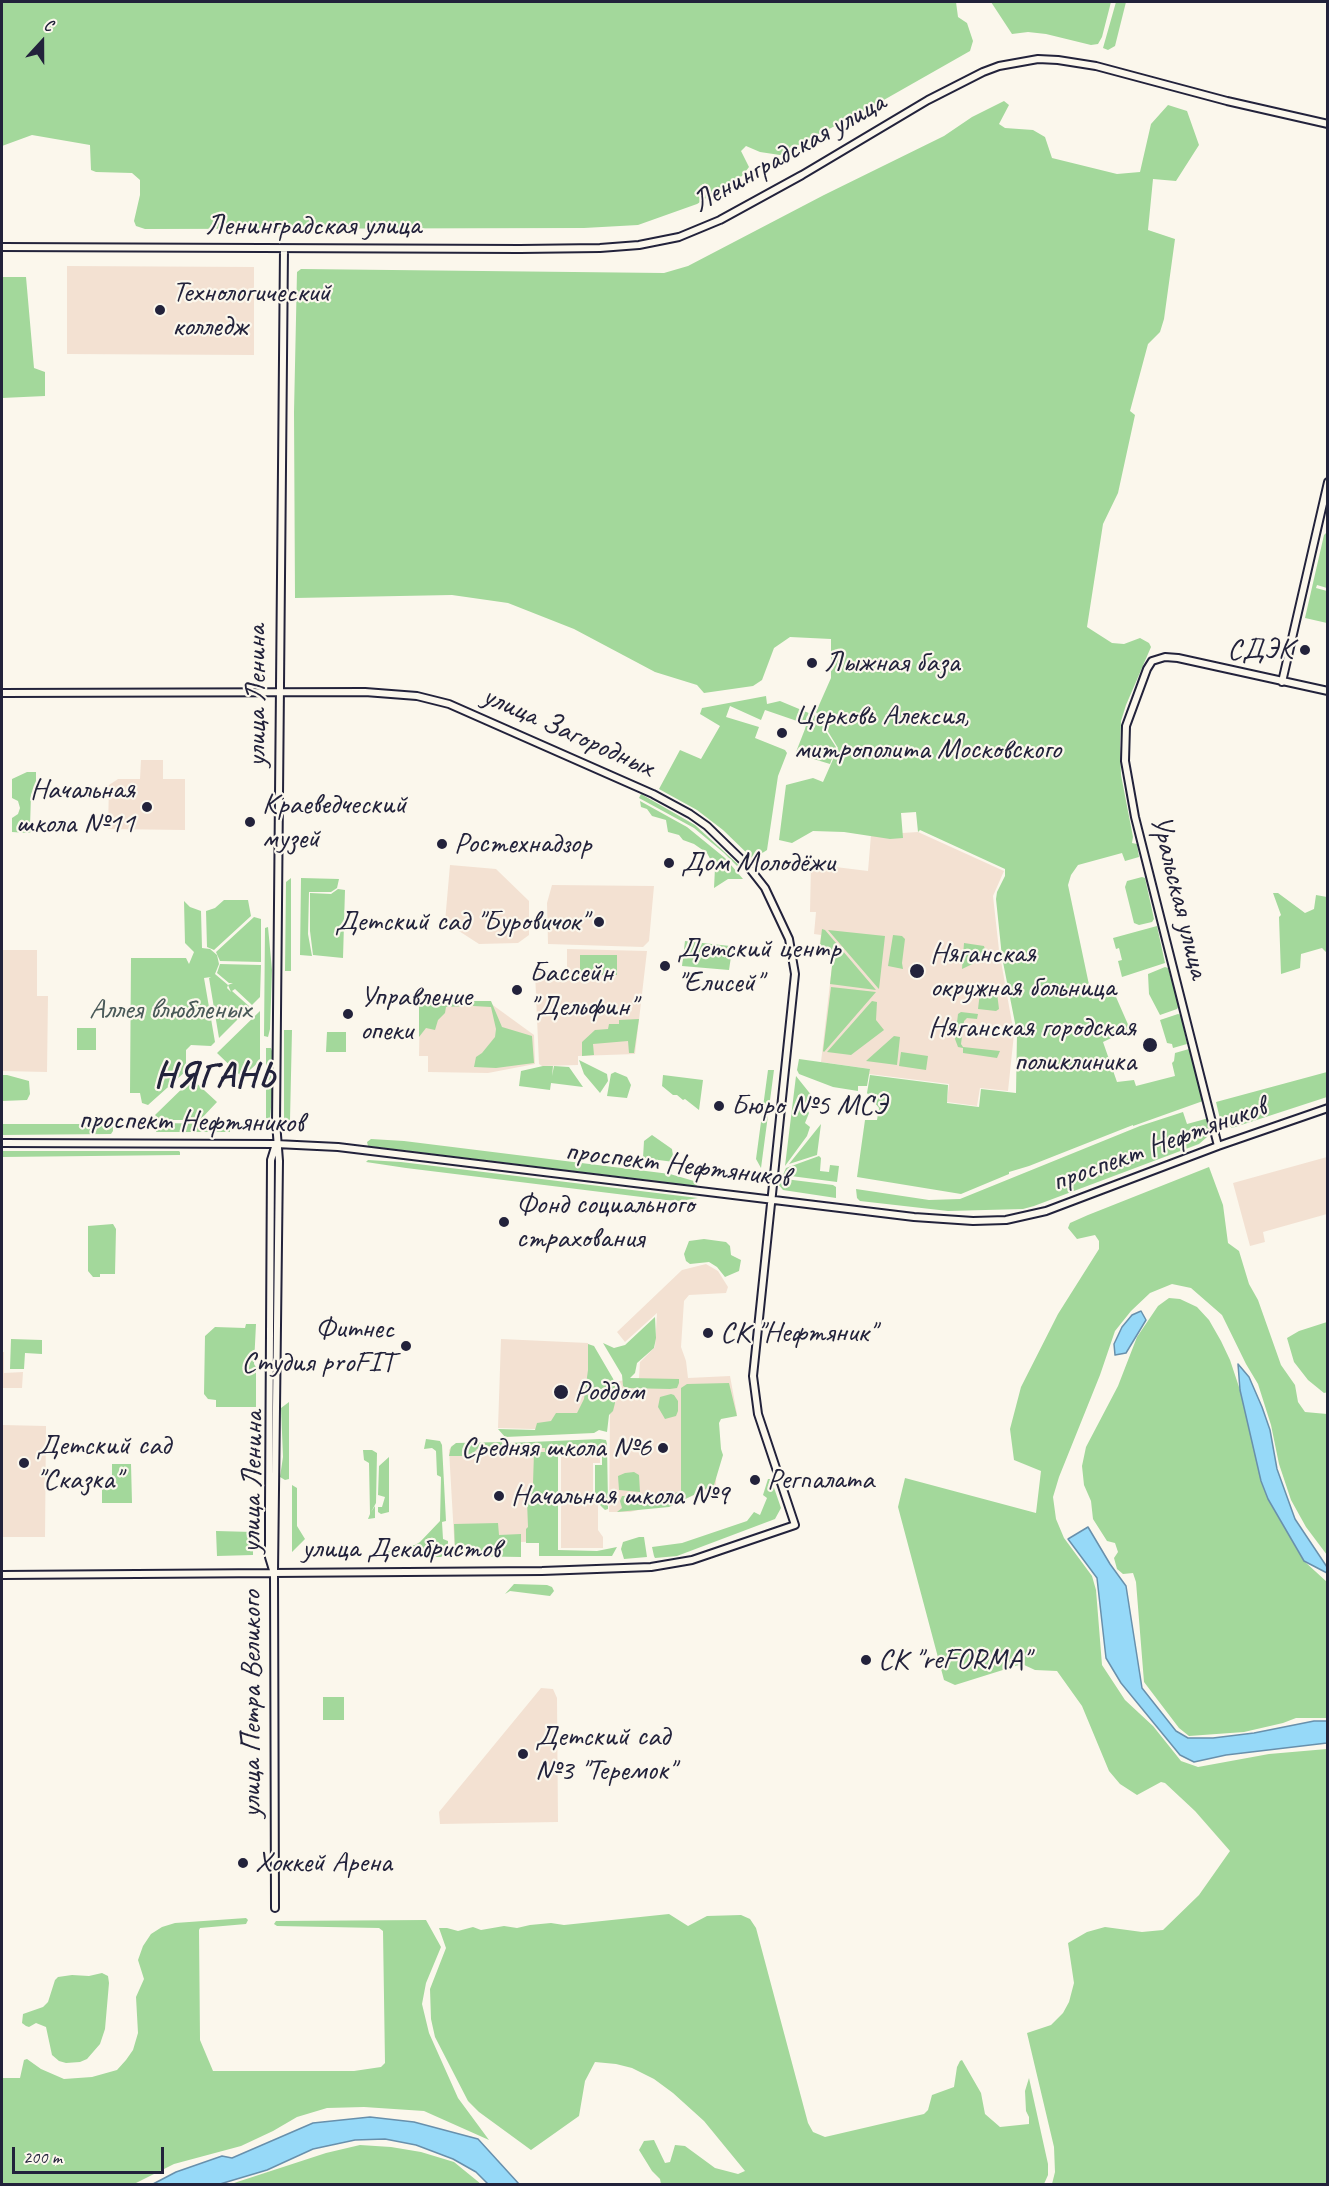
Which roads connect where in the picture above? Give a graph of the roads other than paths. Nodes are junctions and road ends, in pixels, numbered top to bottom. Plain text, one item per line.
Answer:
1 (1328, 124) edge
2 (2, 247) edge
3 (284, 249) junction
4 (1328, 482) edge
5 (1282, 682) junction
6 (1328, 691) edge
7 (280, 692) junction
8 (2, 693) edge
9 (1328, 1108) edge
10 (2, 1143) edge
11 (276, 1144) junction
12 (1218, 1146) junction
13 (770, 1199) junction
14 (795, 1525) joint
15 (274, 1572) junction
16 (2, 1575) edge
17 (275, 1908) dead end

1 - 3 main road, Ленинградская улица
2 - 3 main road, Ленинградская улица
3 - 7 main road, улица Ленина
4 - 5 main road
5 - 6 main road
5 - 12 main road, Уральская улица
7 - 8 main road, улица Загородных
7 - 11 main road, улица Ленина
7 - 13 main road, улица Загородных
9 - 12 main road, проспект Нефтяников
10 - 11 main road, проспект Нефтяников
11 - 13 main road, проспект Нефтяников
11 - 15 main road, улица Ленина
12 - 13 main road, проспект Нефтяников
13 - 14 main road, улица Загородных
14 - 15 main road, улица Декабристов
15 - 16 main road, улица Декабристов
15 - 17 main road, улица Петра Великого

